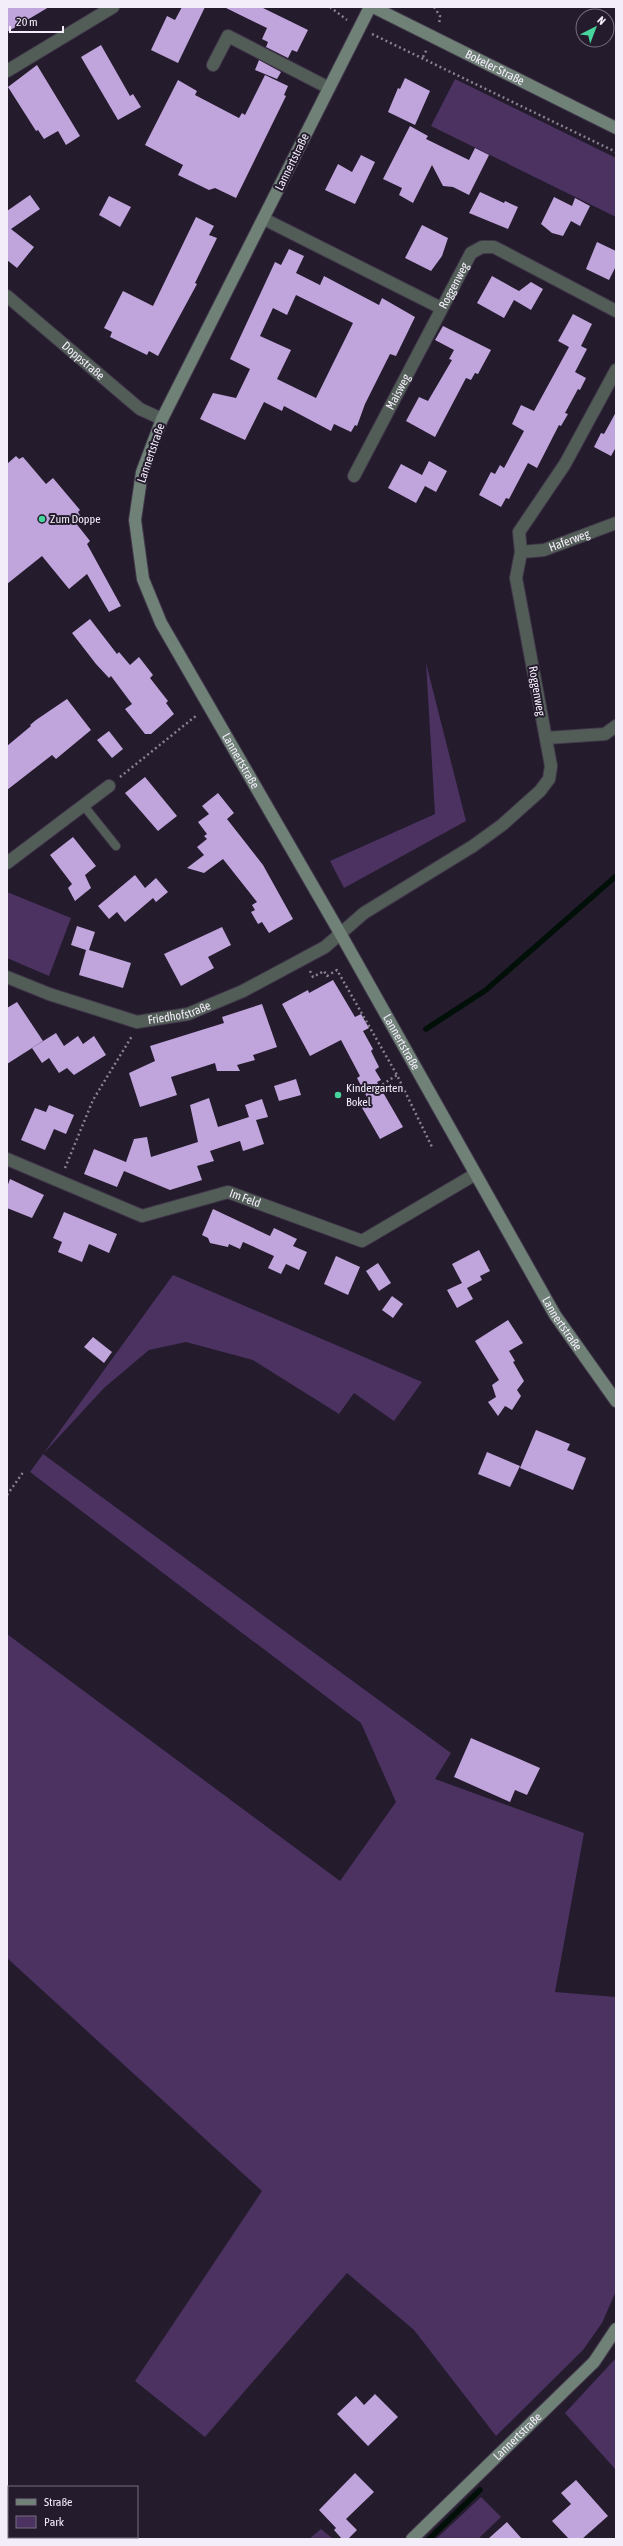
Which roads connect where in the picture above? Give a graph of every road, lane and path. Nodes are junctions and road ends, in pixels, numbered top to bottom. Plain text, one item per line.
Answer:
1 (113, 7) edge
2 (330, 7) edge
3 (371, 7) edge
4 (359, 28) junction
5 (213, 65) dead end
6 (7, 71) edge
7 (329, 88) junction
8 (616, 128) edge
9 (616, 152) edge
10 (264, 219) junction
11 (7, 296) edge
12 (441, 308) junction
13 (616, 311) edge
14 (616, 370) edge
15 (162, 420) junction
16 (354, 476) dead end
17 (616, 523) edge
18 (521, 552) junction
19 (209, 706) junction
20 (616, 726) edge
21 (546, 738) junction
22 (108, 786) joint
23 (84, 806) junction
24 (116, 846) dead end
25 (7, 863) edge
26 (340, 932) junction
27 (302, 959) junction
28 (7, 978) edge
29 (137, 1022) junction
30 (397, 1075) junction
31 (379, 1091) dead end
32 (432, 1147) dead end
33 (7, 1159) edge
34 (474, 1175) junction
35 (60, 1181) junction
36 (616, 1401) edge
37 (24, 1471) dead end
38 (7, 1495) edge
39 (616, 2329) edge
40 (412, 2539) edge

1 - 6 street
2 - 4 path
3 - 4 street, Lannertstraße
3 - 8 street, Bokeler Straße
4 - 7 street, Lannertstraße
4 - 9 path
5 - 7 street
7 - 10 street, Lannertstraße
10 - 12 street, Roggenweg
10 - 15 street, Lannertstraße
11 - 15 street, Doppstraße
12 - 13 street, Roggenweg
12 - 16 street, Maisweg
14 - 18 street, Roggenweg
15 - 19 street, Lannertstraße
17 - 18 street, Haferweg
18 - 21 street, Roggenweg
19 - 22 path
19 - 26 street, Lannertstraße
20 - 21 street
21 - 26 street, Roggenweg
22 - 23 street
23 - 24 lane
23 - 25 street
26 - 27 street, Friedhofstraße
26 - 34 street, Lannertstraße
27 - 29 street, Friedhofstraße
27 - 30 path
28 - 29 street, Friedhofstraße
29 - 35 path
30 - 31 path
30 - 32 path
33 - 35 street, Im Feld
34 - 35 street, Im Feld
34 - 36 street, Lannertstraße
37 - 38 path
39 - 40 street, Lannertstraße

